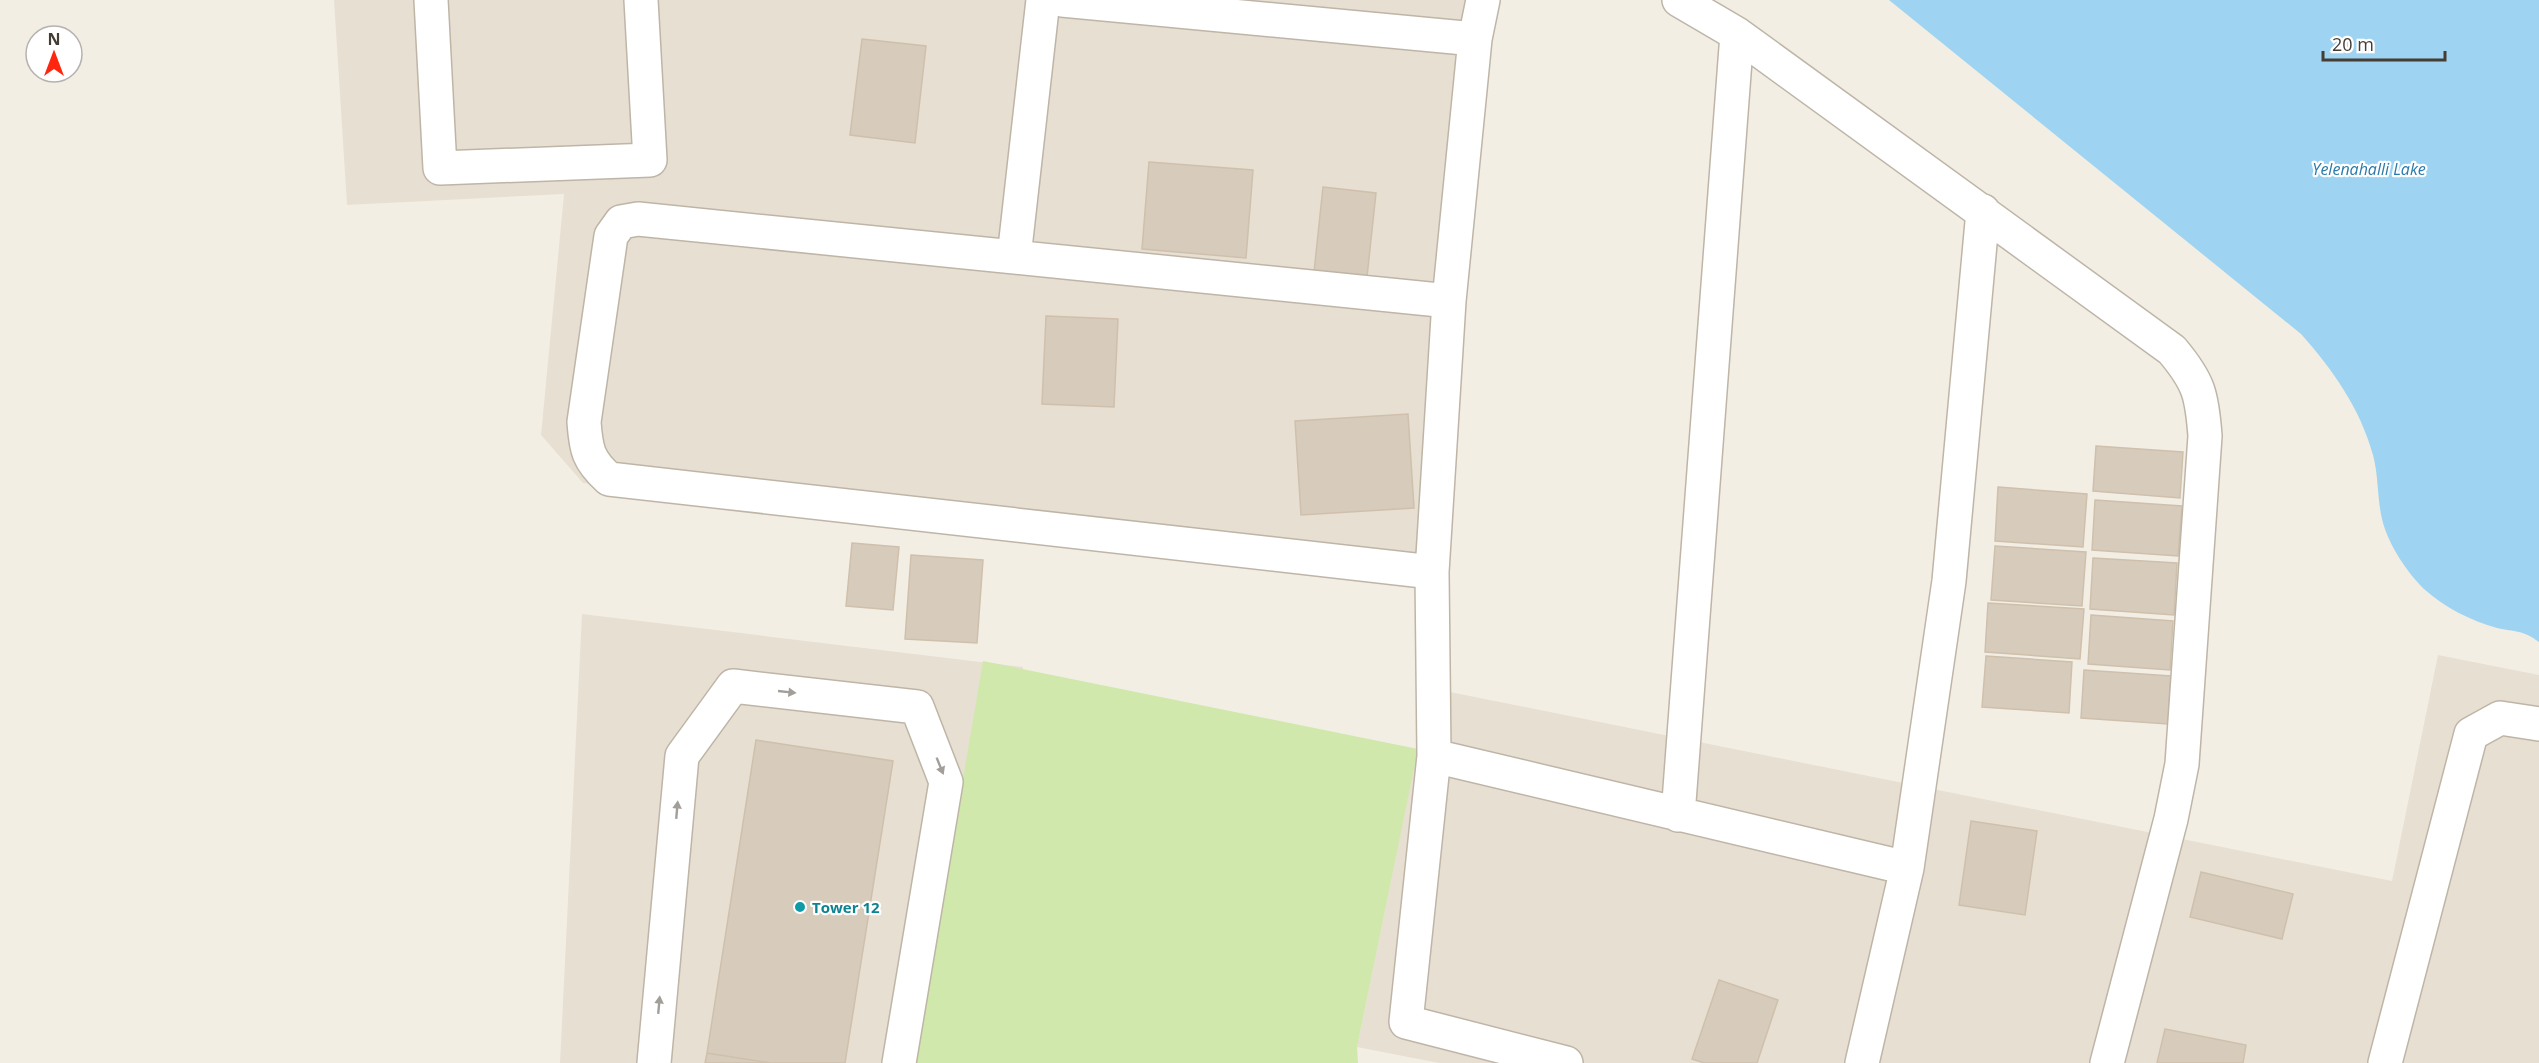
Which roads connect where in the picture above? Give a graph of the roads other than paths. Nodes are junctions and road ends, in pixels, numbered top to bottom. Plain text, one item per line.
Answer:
1 (431, 0) edge
2 (641, 0) edge
3 (1043, 0) edge
4 (1062, 0) edge
5 (1483, 0) edge
6 (1679, 0) edge
7 (1737, 34) junction
8 (1474, 39) junction
9 (1983, 212) junction
10 (1014, 257) junction
11 (1449, 301) junction
12 (1432, 572) junction
13 (2539, 723) edge
14 (1434, 756) junction
15 (1678, 815) junction
16 (1907, 868) junction
17 (654, 1063) edge
18 (899, 1063) edge
19 (1566, 1063) edge
20 (1862, 1063) edge
21 (2108, 1063) edge
22 (2385, 1063) edge

1 - 2 street
3 - 10 street
4 - 8 street
5 - 8 street
6 - 7 street
7 - 9 street
7 - 15 street
8 - 11 street
9 - 16 street
9 - 21 street
10 - 11 street
10 - 12 street
11 - 12 street
12 - 14 street
13 - 22 street
14 - 15 street
14 - 19 street
15 - 16 street
16 - 20 street
17 -> 18 street

